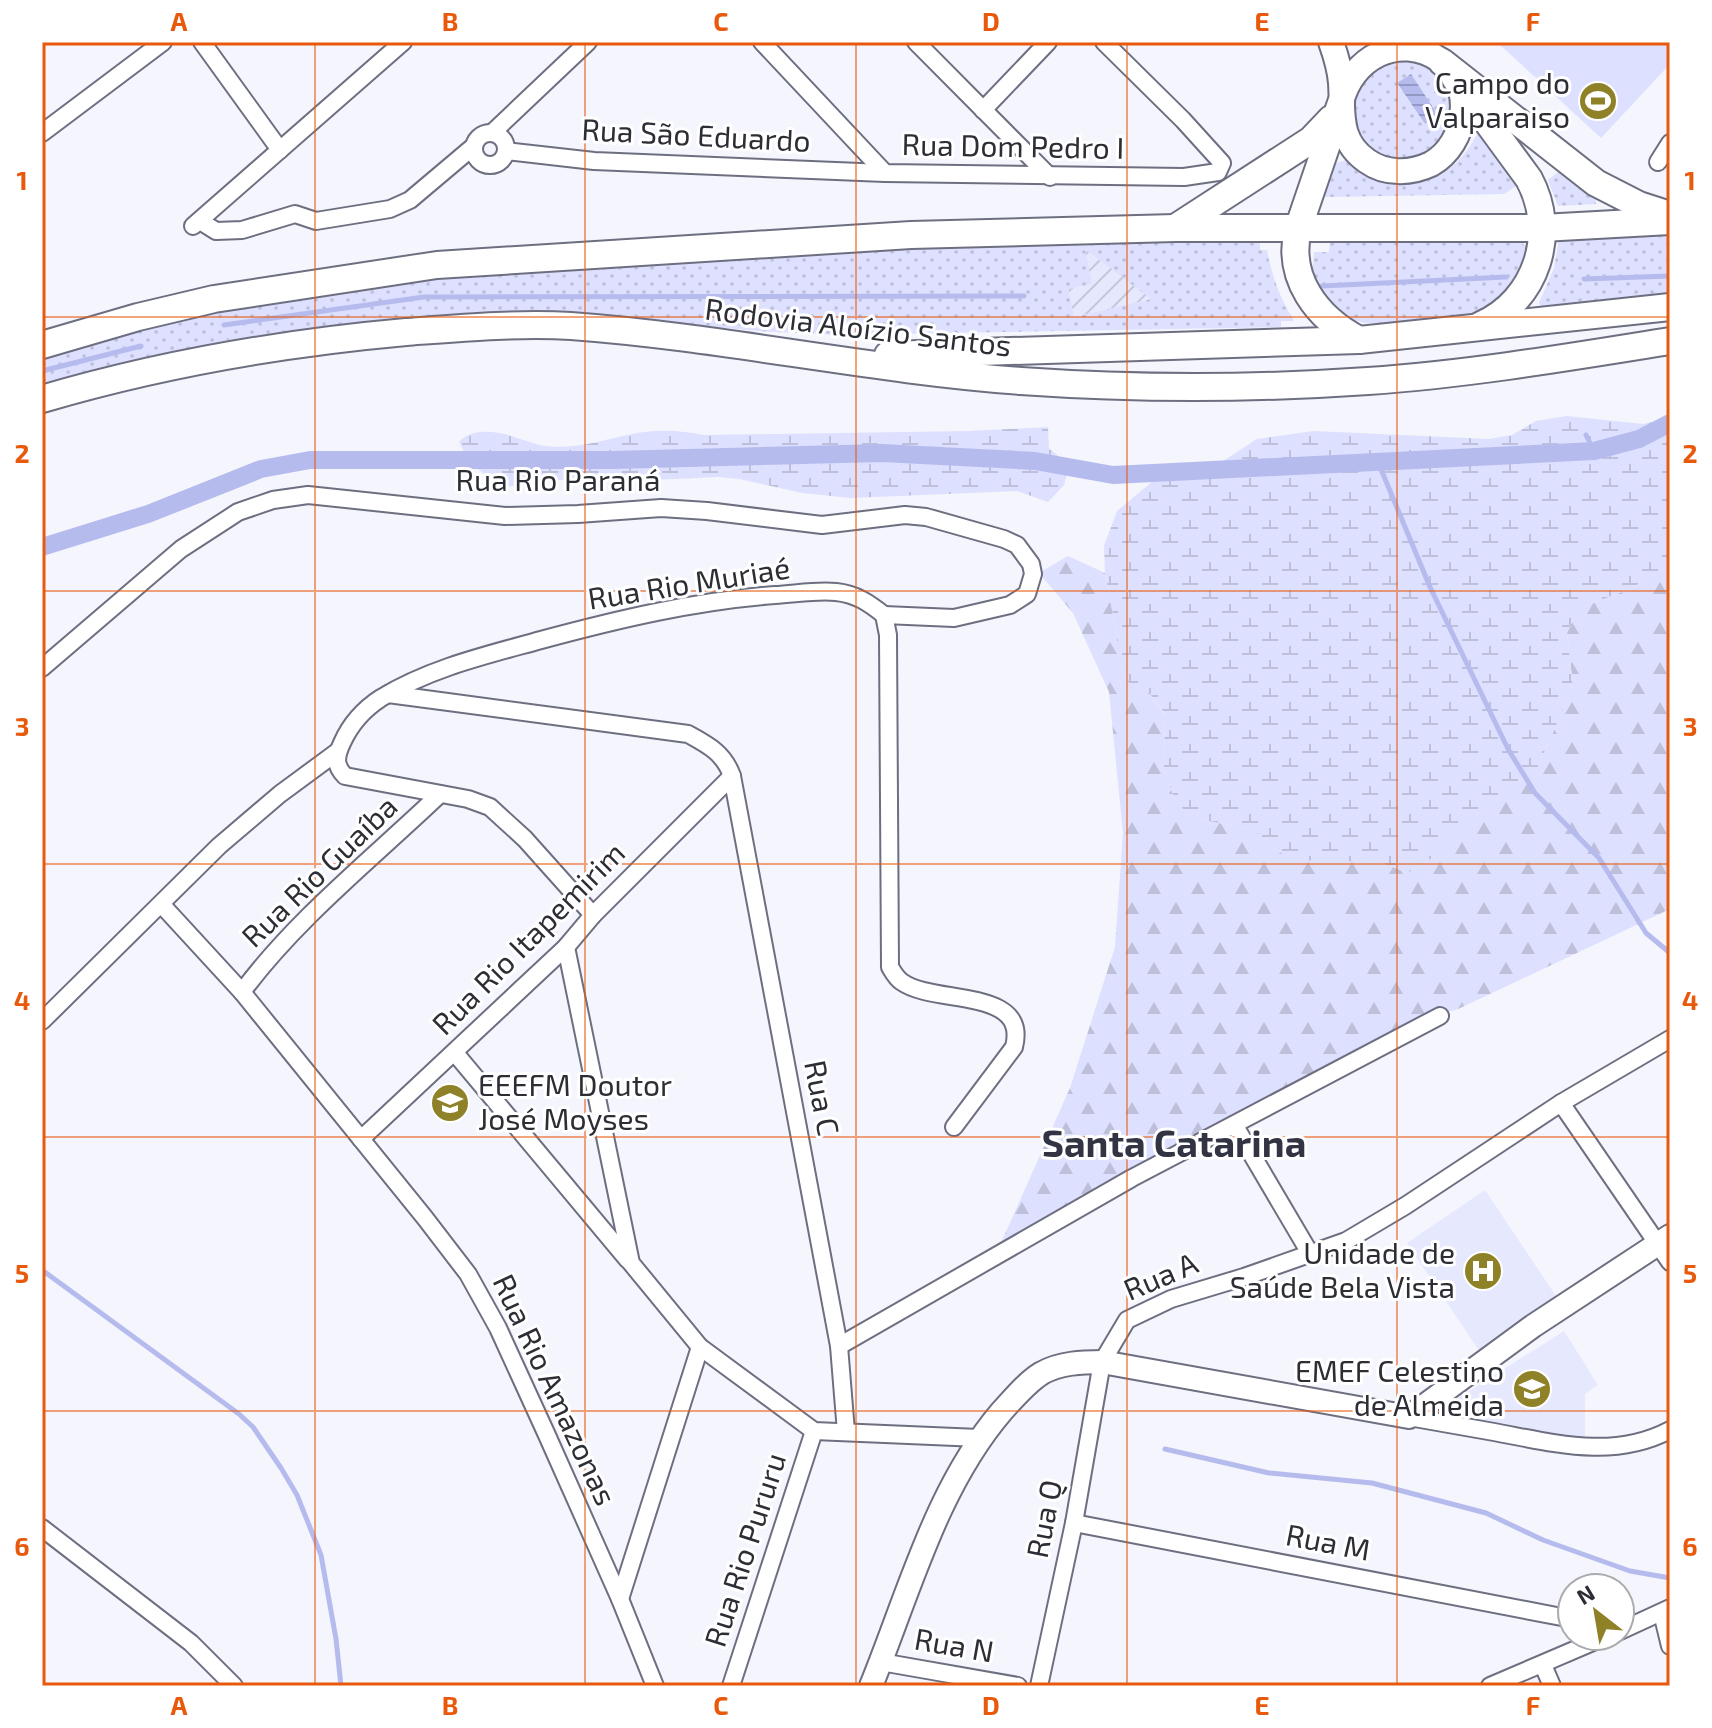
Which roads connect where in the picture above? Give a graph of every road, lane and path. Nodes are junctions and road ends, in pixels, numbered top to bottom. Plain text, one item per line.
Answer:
1 (163, 42) edge
2 (202, 42) edge
3 (403, 42) edge
4 (588, 42) edge
5 (762, 42) edge
6 (916, 42) edge
7 (1048, 42) edge
8 (1104, 42) edge
9 (1331, 42) edge
10 (1417, 42) edge
11 (1448, 70) junction
12 (1341, 103) junction
13 (983, 110) junction
14 (42, 133) edge
15 (492, 133) junction
16 (1670, 143) edge
17 (474, 146) junction
18 (280, 150) junction
19 (506, 151) junction
20 (1658, 162) dead end
21 (885, 173) junction
22 (1050, 177) junction
23 (1670, 218) edge
24 (1175, 228) junction
25 (1542, 228) junction
26 (1298, 229) junction
27 (1670, 307) edge
28 (1474, 328) junction
29 (1359, 340) junction
30 (1670, 341) edge
31 (42, 345) edge
32 (813, 358) junction
33 (42, 399) edge
34 (884, 615) junction
35 (42, 668) edge
36 (388, 694) junction
37 (337, 752) junction
38 (732, 776) junction
39 (440, 794) junction
40 (162, 905) junction
41 (593, 915) junction
42 (566, 947) junction
43 (242, 992) junction
44 (1440, 1016) dead end
45 (42, 1021) edge
46 (1670, 1039) edge
47 (455, 1053) junction
48 (1561, 1103) junction
49 (1235, 1126) junction
50 (954, 1127) dead end
51 (361, 1139) junction
52 (1666, 1247) edge
53 (1311, 1255) junction
54 (631, 1263) junction
55 (839, 1346) junction
56 (700, 1347) junction
57 (1102, 1362) junction
58 (1409, 1417) junction
59 (1670, 1430) edge
60 (814, 1431) junction
61 (846, 1432) junction
62 (979, 1438) junction
63 (1074, 1523) junction
64 (42, 1528) edge
65 (620, 1599) junction
66 (1666, 1611) edge
67 (1556, 1616) edge
68 (1636, 1624) edge
69 (1670, 1646) edge
70 (1571, 1652) edge
71 (881, 1662) junction
72 (1543, 1665) junction
73 (234, 1686) edge
74 (655, 1686) edge
75 (731, 1686) edge
76 (871, 1686) edge
77 (1018, 1686) edge
78 (1039, 1686) edge
79 (1490, 1686) edge
80 (1552, 1686) edge

1 - 14 street
2 - 18 street
3 - 18 street
4 - 15 street
5 - 21 street, Rua Dom Pedro I
6 - 13 street
7 - 13 street
8 - 22 street, Rua Dom Pedro I
9 - 12 main road
10 - 11 main road
11 - 12 main road
11 - 12 main road
11 - 23 main road
11 - 25 main road
12 - 24 main road
12 - 26 main road
13 - 22 street
15 - 17 street
15 - 19 street
16 - 20 street
17 - 18 street
17 - 19 street
19 - 21 street, Rua São Eduardo
21 - 22 street, Rua Dom Pedro I
23 - 25 main road, Rodovia Aloízio Santos
24 - 26 main road, Rodovia Aloízio Santos
24 - 31 main road, Rodovia Aloízio Santos
25 - 26 main road, Rodovia Aloízio Santos
25 - 28 main road
26 - 29 main road
27 - 28 main road
28 - 29 main road
29 - 32 main road
30 - 32 main road, Rodovia Aloízio Santos
32 - 33 main road, Rodovia Aloízio Santos
34 - 35 street, Rua Rio Paraná
34 - 36 street, Rua Rio Muriaé
34 - 50 street
36 - 37 street, Rua Rio Muriaé
36 - 38 street
37 - 39 street
37 - 40 street
38 - 41 street, Rua Rio Itapemirim
38 - 55 street, Rua C
39 - 41 street
39 - 43 street, Rua Rio Guaíba
40 - 43 street, Rua Rio Amazonas
40 - 45 street
41 - 42 street, Rua Rio Itapemirim
42 - 47 street, Rua Rio Itapemirim
42 - 54 street
43 - 51 street, Rua Rio Amazonas
44 - 49 street
46 - 48 street, Rua A
47 - 51 street, Rua Rio Itapemirim
47 - 54 street
48 - 52 street
48 - 53 street, Rua A
49 - 53 street
49 - 55 street
51 - 65 street, Rua Rio Amazonas
52 - 58 street
53 - 57 street, Rua A
54 - 56 street
55 - 61 street, Rua C
56 - 60 street
56 - 65 street
57 - 58 street
57 - 62 street
57 - 63 street, Rua Q
58 - 59 street
60 - 61 street
60 - 75 street, Rua Rio Pururu
61 - 62 street
62 - 71 street
63 - 67 street, Rua M
63 - 78 street, Rua Q
64 - 73 street
65 - 74 street, Rua Rio Amazonas
66 - 68 street
66 - 69 street
70 - 72 street
71 - 76 street
71 - 77 street, Rua N
72 - 79 street
72 - 80 street

